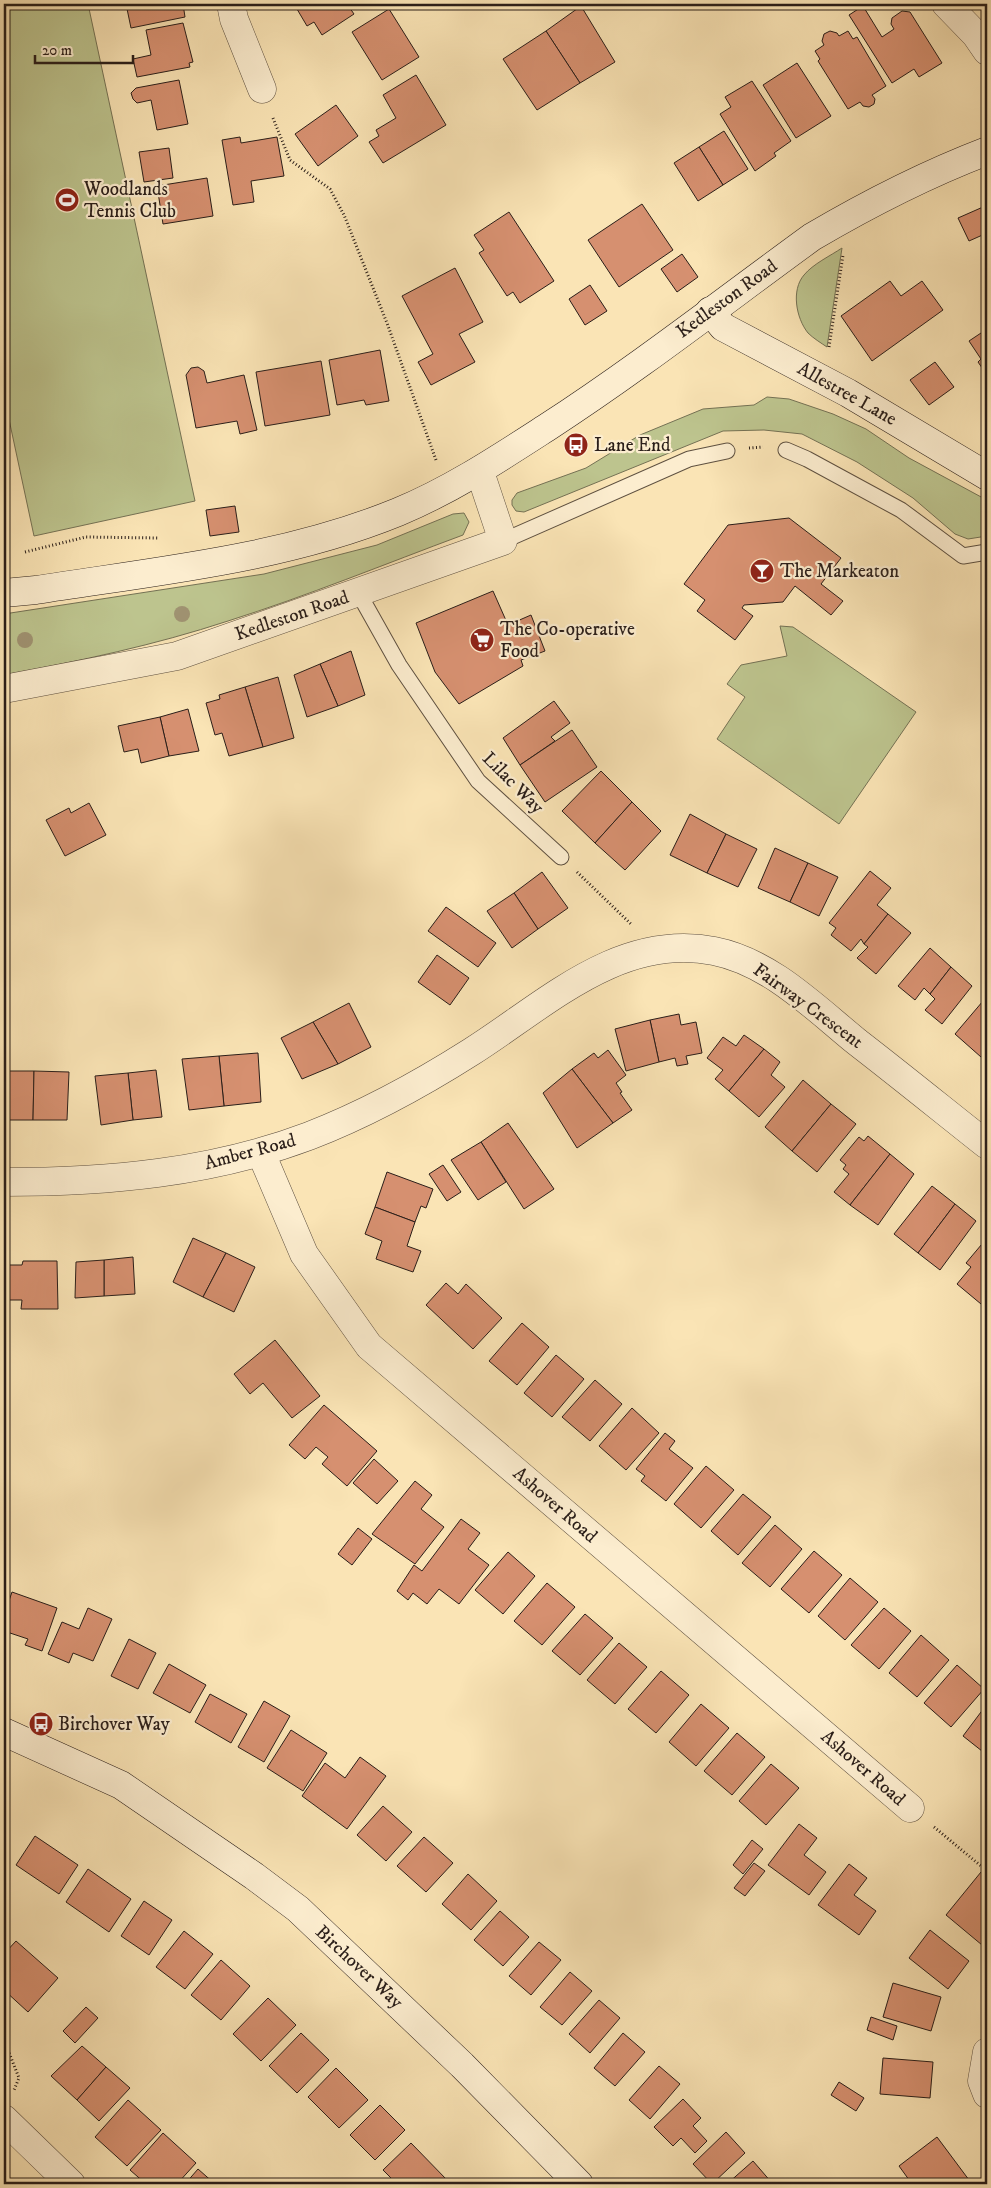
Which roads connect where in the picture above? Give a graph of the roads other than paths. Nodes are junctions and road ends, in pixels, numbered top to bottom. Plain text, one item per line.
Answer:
1 (231, 4) edge
2 (946, 4) edge
3 (987, 51) edge
4 (262, 89) road end
5 (987, 151) edge
6 (710, 311) junction
7 (786, 450) road end
8 (727, 451) road end
9 (480, 472) junction
10 (987, 476) edge
11 (503, 541) junction
12 (987, 552) edge
13 (4, 592) edge
14 (358, 592) junction
15 (4, 689) edge
16 (561, 857) road end
17 (475, 1050) joint
18 (987, 1146) edge
19 (261, 1153) junction
20 (4, 1182) edge
21 (4, 1732) edge
22 (910, 1808) road end
23 (987, 2052) edge
24 (987, 2094) edge
25 (8, 2107) edge
26 (71, 2184) edge
27 (578, 2184) edge

1 - 4 street
2 - 3 street
5 - 6 street, Kedleston Road
6 - 9 street, Kedleston Road
6 - 10 street, Allestree Lane
7 - 12 lane
8 - 11 lane
9 - 11 street
9 - 13 street, Kedleston Road
11 - 14 street, Kedleston Road
14 - 15 street, Kedleston Road
14 - 16 lane, Lilac Way
17 - 18 street, Fairway Crescent
17 - 19 street, Amber Road
19 - 20 street, Amber Road
19 - 22 street, Ashover Road
21 - 27 street, Birchover Way
23 - 24 street
25 - 26 street

